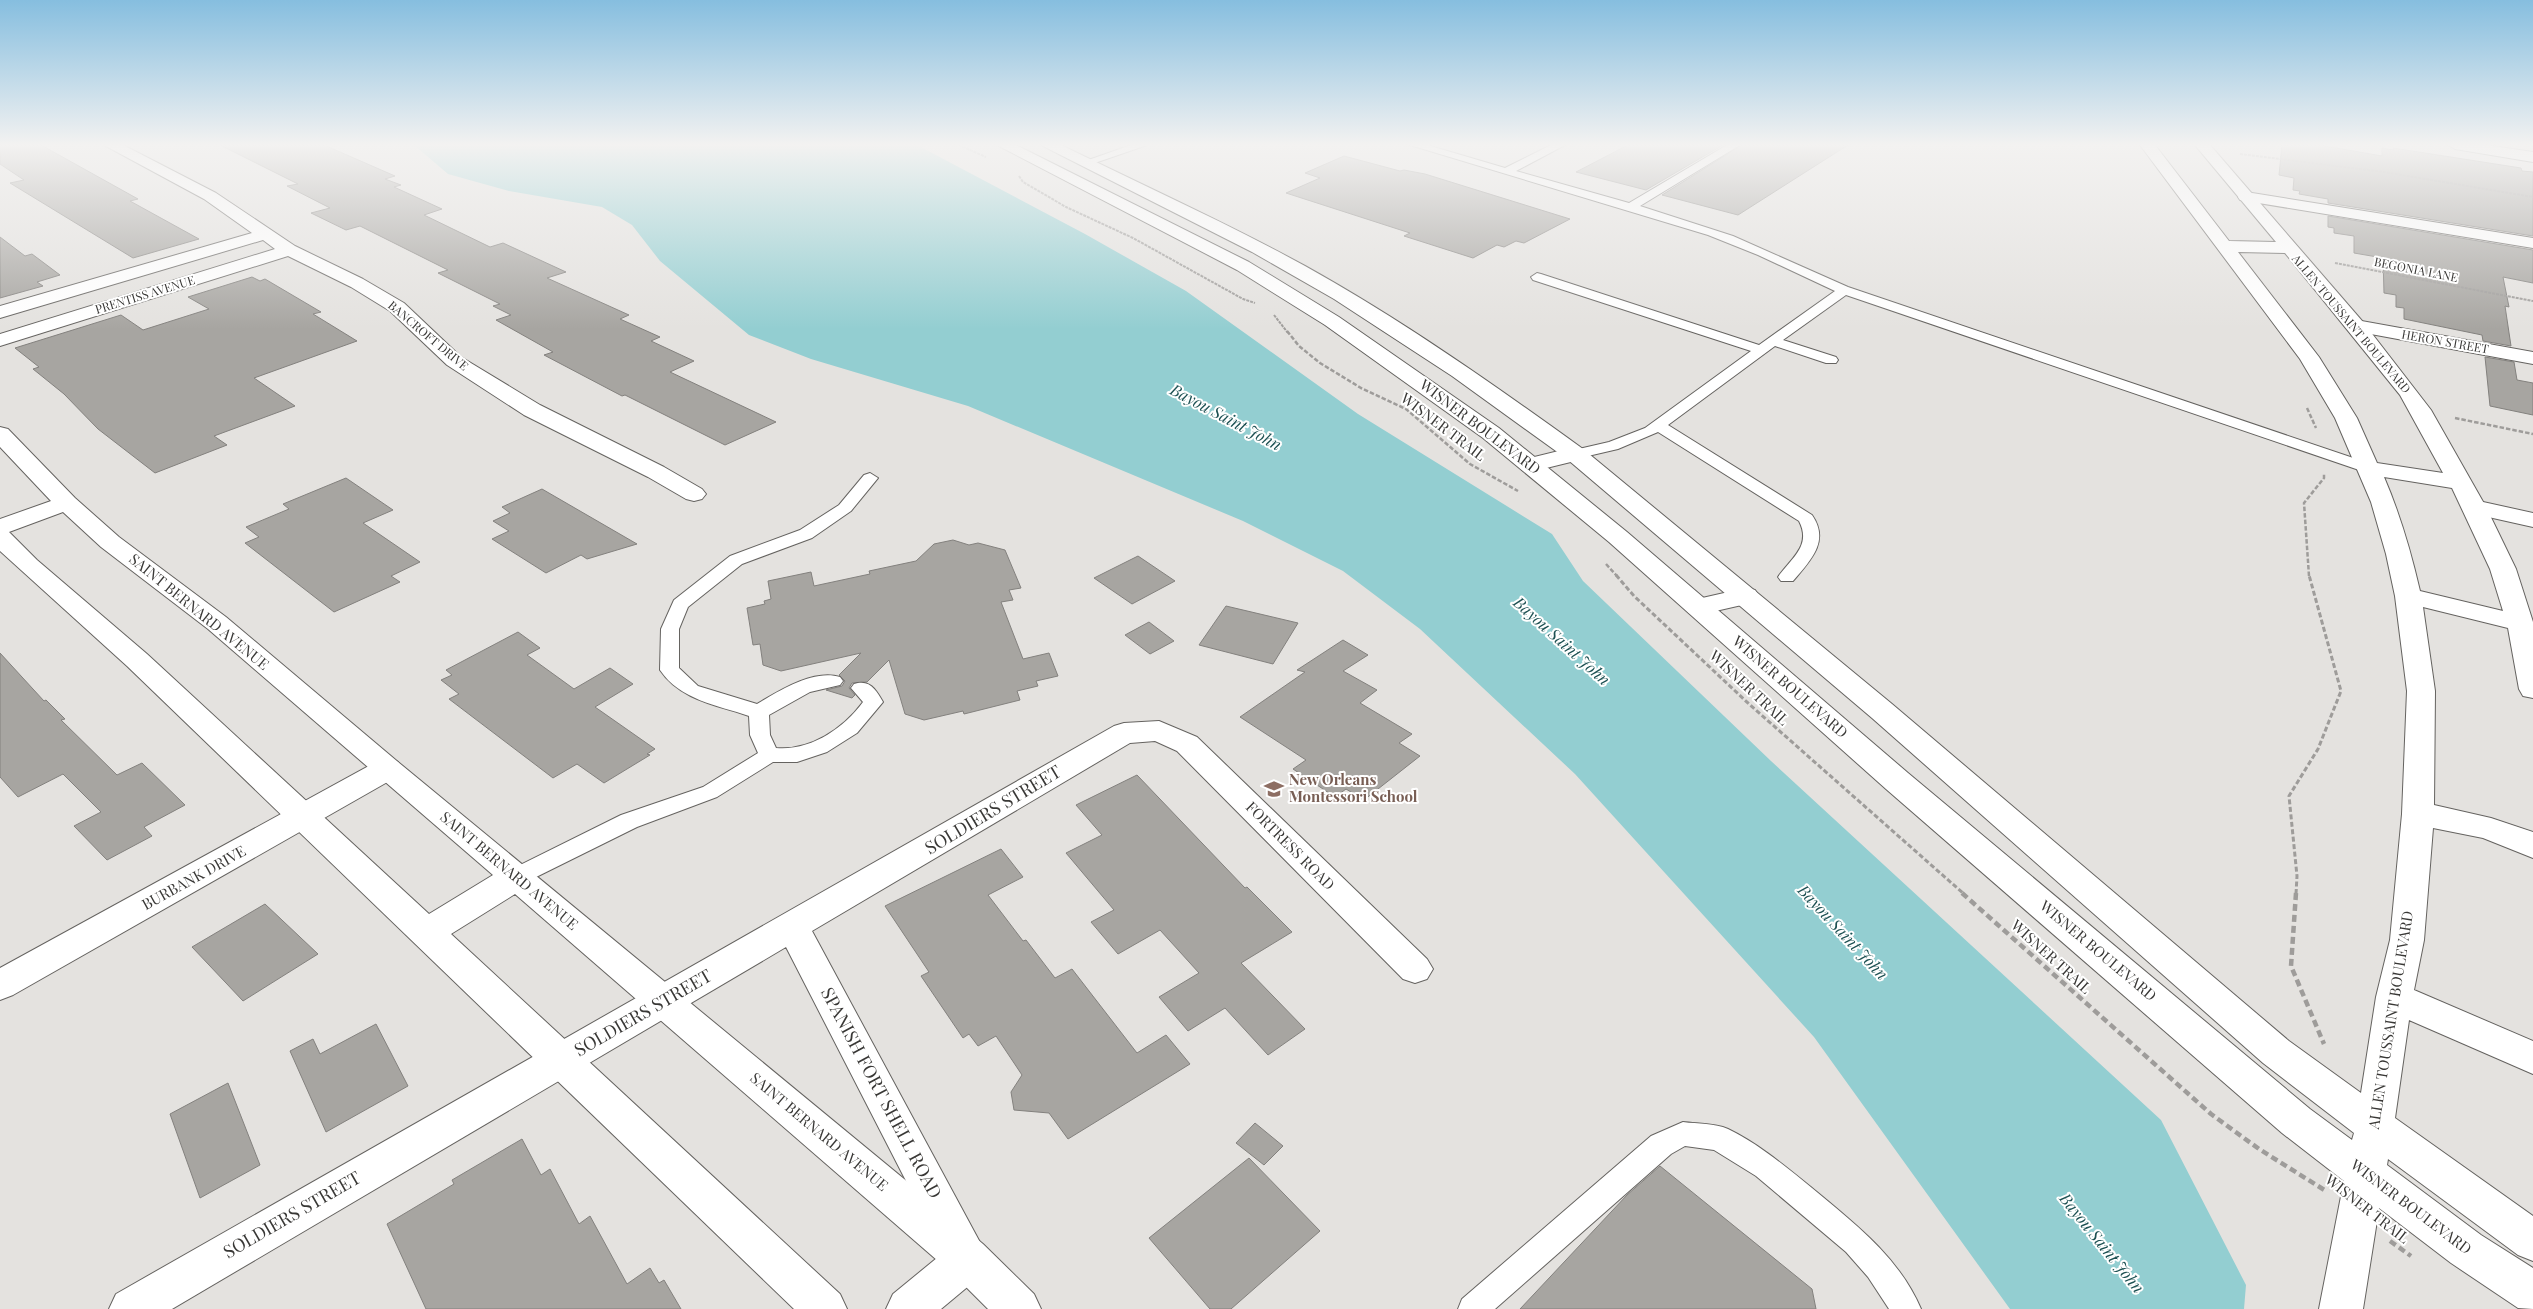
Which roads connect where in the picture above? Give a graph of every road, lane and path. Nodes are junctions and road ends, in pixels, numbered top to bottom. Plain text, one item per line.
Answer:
1 (225, 206) edge
2 (1064, 206) edge
3 (1128, 206) edge
4 (1173, 206) edge
5 (1622, 206) edge
6 (1632, 206) edge
7 (2194, 206) edge
8 (2254, 206) edge
9 (2301, 206) edge
10 (1629, 208) junction
11 (266, 234) junction
12 (2533, 244) edge
13 (2224, 246) junction
14 (289, 250) junction
15 (2292, 252) junction
16 (1537, 277) dead end
17 (1844, 290) junction
18 (2533, 301) edge
19 (1264, 306) dead end
20 (0, 312) edge
21 (1270, 312) dead end
22 (2356, 326) junction
23 (0, 340) edge
24 (1775, 342) junction
25 (1763, 351) junction
26 (2533, 358) edge
27 (1831, 360) dead end
28 (2305, 403) dead end
29 (2420, 410) junction
30 (1659, 426) junction
31 (0, 434) edge
32 (2533, 434) edge
33 (1575, 454) junction
34 (2325, 454) junction
35 (1530, 465) junction
36 (2368, 468) junction
37 (870, 478) dead end
38 (2458, 482) junction
39 (1521, 493) dead end
40 (694, 494) dead end
41 (67, 503) junction
42 (2474, 507) junction
43 (2533, 520) edge
44 (0, 527) edge
45 (0, 537) edge
46 (1600, 558) dead end
47 (1787, 577) dead end
48 (1746, 596) junction
49 (2408, 596) junction
50 (1698, 607) junction
51 (2520, 623) junction
52 (833, 681) dead end
53 (861, 688) dead end
54 (2533, 689) edge
55 (759, 712) junction
56 (1159, 732) joint
57 (769, 755) junction
58 (387, 770) junction
59 (2418, 814) junction
60 (303, 816) junction
61 (2533, 846) edge
62 (516, 877) junction
63 (793, 928) junction
64 (427, 932) junction
65 (1414, 969) dead end
66 (0, 985) edge
67 (2394, 997) junction
68 (664, 1000) junction
69 (2533, 1058) edge
70 (562, 1059) junction
71 (2321, 1085) junction
72 (2374, 1126) junction
73 (2365, 1172) junction
74 (2356, 1214) junction
75 (2533, 1241) edge
76 (2412, 1256) dead end
77 (968, 1259) junction
78 (2533, 1293) edge
79 (131, 1309) edge
80 (826, 1309) edge
81 (908, 1309) edge
82 (1019, 1309) edge
83 (1473, 1309) edge
84 (1906, 1309) edge
85 (2341, 1309) edge

1 - 11 street, BANCROFT DRIVE
2 - 19 path
3 - 35 street, WISNER BOULEVARD
4 - 33 street, WISNER BOULEVARD
5 - 10 lane
6 - 10 lane
7 - 13 street, ALLEN TOUSSAINT BOULEVARD
8 - 15 street, ALLEN TOUSSAINT BOULEVARD
9 - 12 street
10 - 17 lane
11 - 14 street, BANCROFT DRIVE
11 - 20 street, PRENTISS AVENUE
13 - 15 street
13 - 36 street, ALLEN TOUSSAINT BOULEVARD
14 - 23 street, PRENTISS AVENUE
14 - 40 street, BANCROFT DRIVE
15 - 18 path, BEGONIA LANE
15 - 22 street, ALLEN TOUSSAINT BOULEVARD
16 - 25 lane
17 - 24 lane
17 - 34 lane
21 - 39 path, WISNER TRAIL
22 - 26 street, HERON STREET
22 - 29 street, ALLEN TOUSSAINT BOULEVARD
24 - 25 lane
24 - 27 lane
25 - 30 lane
28 - 34 path
29 - 32 path
29 - 38 street, ALLEN TOUSSAINT BOULEVARD
30 - 33 lane
30 - 47 lane
31 - 41 street, SAINT BERNARD AVENUE
33 - 35 street
33 - 48 street, WISNER BOULEVARD
34 - 36 lane
34 - 71 path
35 - 50 street, WISNER BOULEVARD
36 - 38 street
36 - 49 street, ALLEN TOUSSAINT BOULEVARD
37 - 55 lane
38 - 42 street, ALLEN TOUSSAINT BOULEVARD
41 - 44 street
41 - 58 street, SAINT BERNARD AVENUE
42 - 43 street
42 - 51 street, ALLEN TOUSSAINT BOULEVARD
45 - 60 street
46 - 74 path, WISNER TRAIL
48 - 50 street
48 - 71 street, WISNER BOULEVARD
49 - 51 street
49 - 59 street, ALLEN TOUSSAINT BOULEVARD
50 - 73 street, WISNER BOULEVARD
51 - 54 street, ALLEN TOUSSAINT BOULEVARD
52 - 55 lane
53 - 57 lane
55 - 57 lane
56 - 63 street, SOLDIERS STREET
56 - 65 street, FORTRESS ROAD
57 - 62 lane
58 - 60 street, BURBANK DRIVE
58 - 62 street, SAINT BERNARD AVENUE
59 - 61 street
59 - 67 street, ALLEN TOUSSAINT BOULEVARD
60 - 64 street
60 - 66 street, BURBANK DRIVE
62 - 64 street
62 - 68 street, SAINT BERNARD AVENUE
63 - 68 street, SOLDIERS STREET
63 - 77 street, SPANISH FORT SHELL ROAD
64 - 70 street
67 - 69 street
67 - 72 street, ALLEN TOUSSAINT BOULEVARD
68 - 70 street, SOLDIERS STREET
68 - 77 street, SAINT BERNARD AVENUE
70 - 79 street, SOLDIERS STREET
70 - 80 street
71 - 72 street, WISNER BOULEVARD
72 - 73 street, ALLEN TOUSSAINT BOULEVARD
72 - 75 street, WISNER BOULEVARD
73 - 74 street, ALLEN TOUSSAINT BOULEVARD
73 - 78 street, WISNER BOULEVARD
74 - 76 path, WISNER TRAIL
74 - 85 street, ALLEN TOUSSAINT BOULEVARD
77 - 81 street
77 - 82 street, SAINT BERNARD AVENUE
83 - 84 lane

